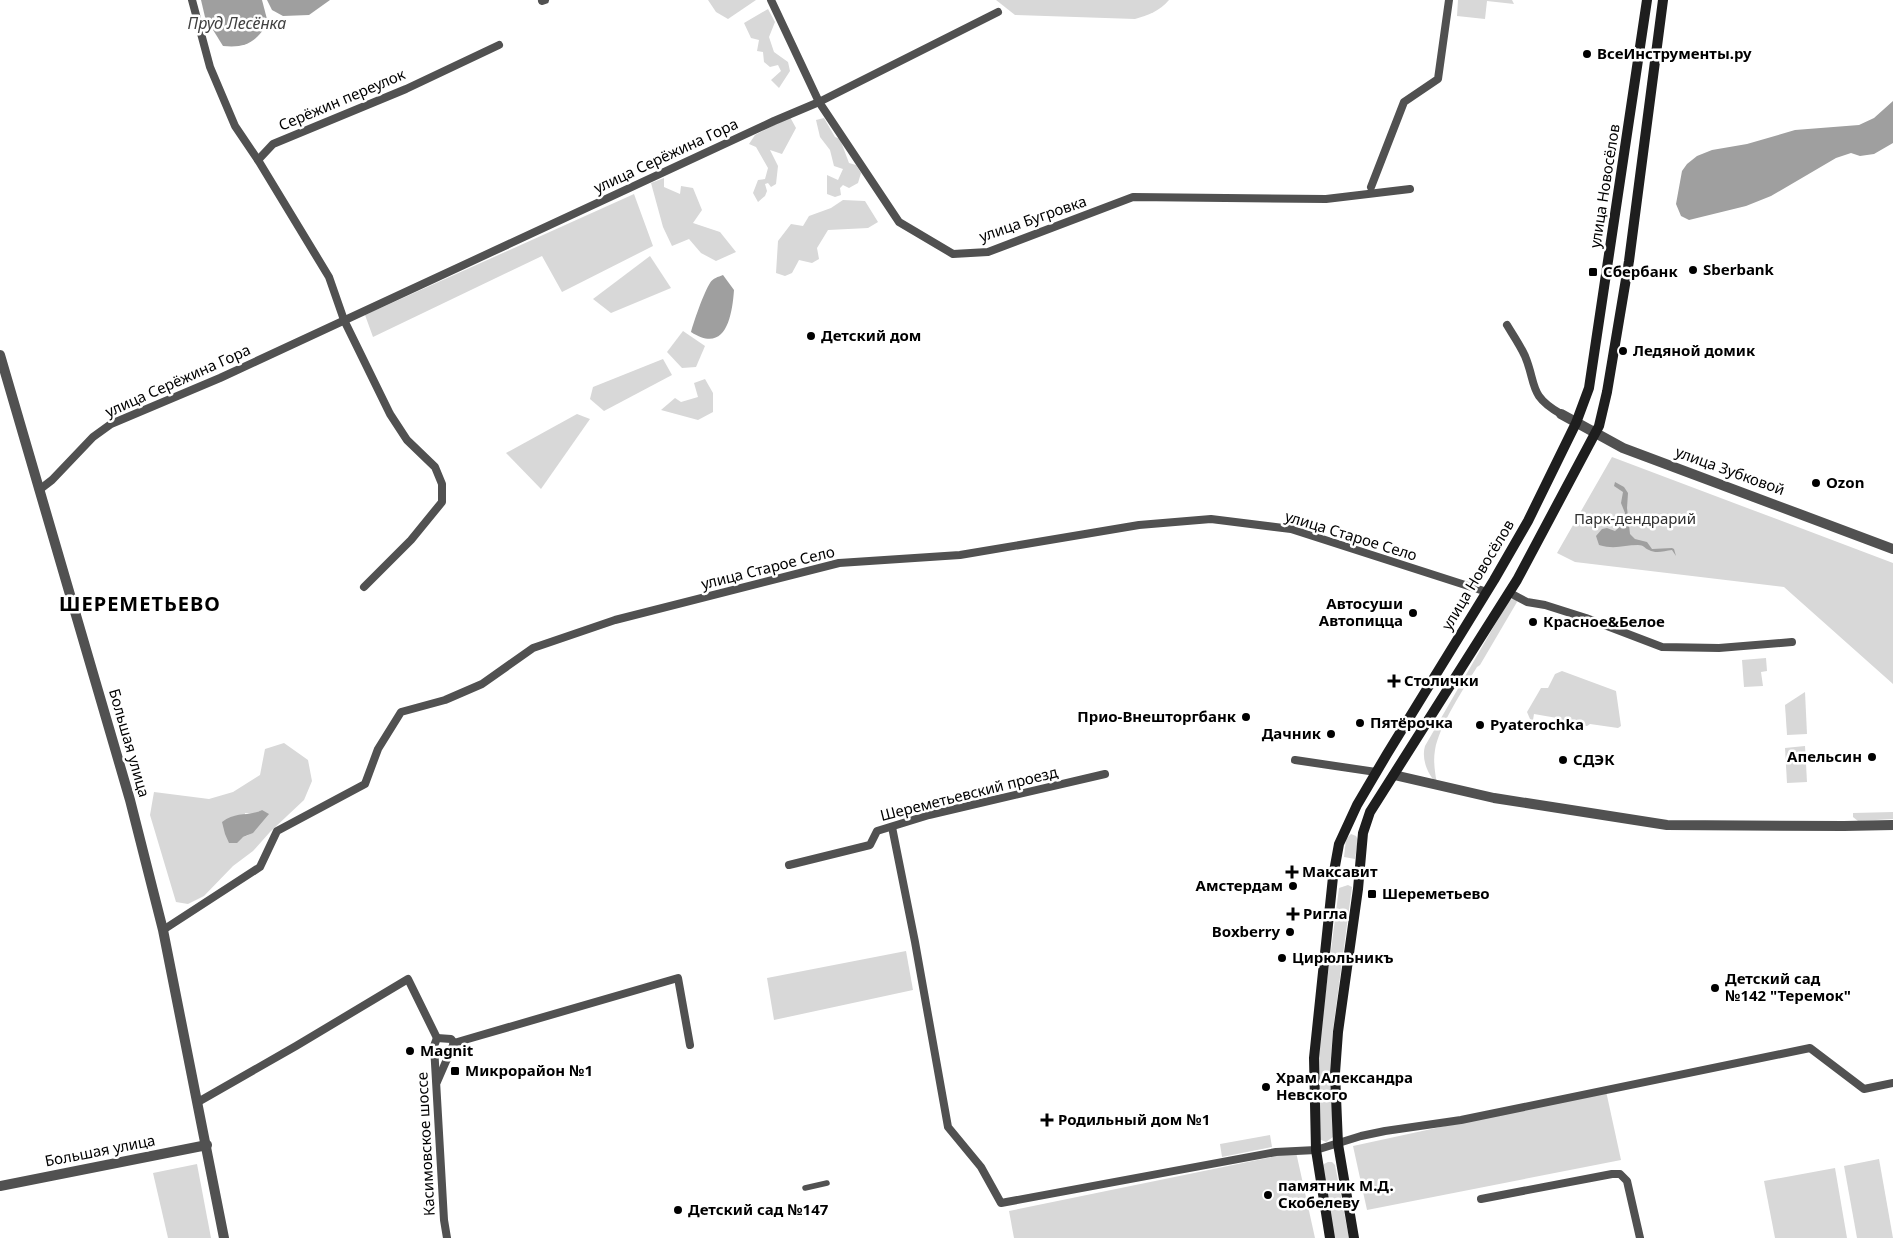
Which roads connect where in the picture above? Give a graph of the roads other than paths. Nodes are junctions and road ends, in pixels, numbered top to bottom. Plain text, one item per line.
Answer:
1 (192, 0) edge
2 (771, 0) edge
3 (1450, 0) edge
4 (1647, 0) edge
5 (1664, 0) edge
6 (998, 12) dead end
7 (499, 45) dead end
8 (819, 102) junction
9 (258, 160) junction
10 (1371, 187) dead end
11 (1410, 189) dead end
12 (344, 320) junction
13 (1507, 325) dead end
14 (0, 355) edge
15 (1561, 414) joint
16 (1576, 423) junction
17 (1595, 433) junction
18 (39, 490) junction
19 (1893, 549) edge
20 (364, 587) dead end
21 (1487, 592) junction
22 (1510, 593) junction
23 (1792, 642) dead end
24 (1294, 760) dead end
25 (1376, 772) junction
26 (1105, 774) dead end
27 (1394, 775) junction
28 (1893, 825) edge
29 (892, 827) junction
30 (789, 866) dead end
31 (163, 930) junction
32 (437, 1038) junction
33 (454, 1042) junction
34 (690, 1045) dead end
35 (1893, 1082) edge
36 (436, 1084) junction
37 (198, 1102) junction
38 (1338, 1144) junction
39 (207, 1145) junction
40 (1316, 1150) junction
41 (827, 1184) dead end
42 (0, 1186) edge
43 (804, 1188) dead end
44 (1480, 1199) dead end
45 (224, 1238) edge
46 (447, 1238) edge
47 (1330, 1238) edge
48 (1354, 1238) edge
49 (1640, 1238) edge

1 - 9 street
2 - 8 street, улица Бугровка
3 - 10 street
4 - 16 main road, улица Новосёлов
5 - 17 main road
6 - 8 street, улица Серёжина Гора
7 - 9 street, Серёжин переулок
8 - 11 street, улица Бугровка
8 - 12 street, улица Серёжина Гора
9 - 12 street
12 - 18 street, улица Серёжина Гора
12 - 20 street
13 - 15 street
14 - 18 street, Большая улица
15 - 16 street, улица Зубковой
16 - 17 street, улица Зубковой
16 - 21 main road, улица Новосёлов
17 - 19 street, улица Зубковой
17 - 22 main road
18 - 31 street, Большая улица
21 - 25 main road, улица Новосёлов
21 - 31 street, улица Старое Село
22 - 23 street
22 - 27 main road
24 - 25 street
25 - 40 main road, улица Новосёлов
26 - 29 street, Шереметьевский проезд
27 - 28 street
27 - 38 main road
29 - 30 street, Шереметьевский проезд
29 - 40 street
31 - 37 street, Большая улица
32 - 33 street
32 - 36 street, Касимовское шоссе
32 - 37 street
33 - 34 street
33 - 36 street
35 - 38 street
36 - 46 street, Касимовское шоссе
37 - 39 street, Большая улица
38 - 40 street
38 - 48 main road
39 - 42 street, Большая улица
39 - 45 street, Большая улица
40 - 47 main road, улица Новосёлов
41 - 43 street
44 - 49 street

